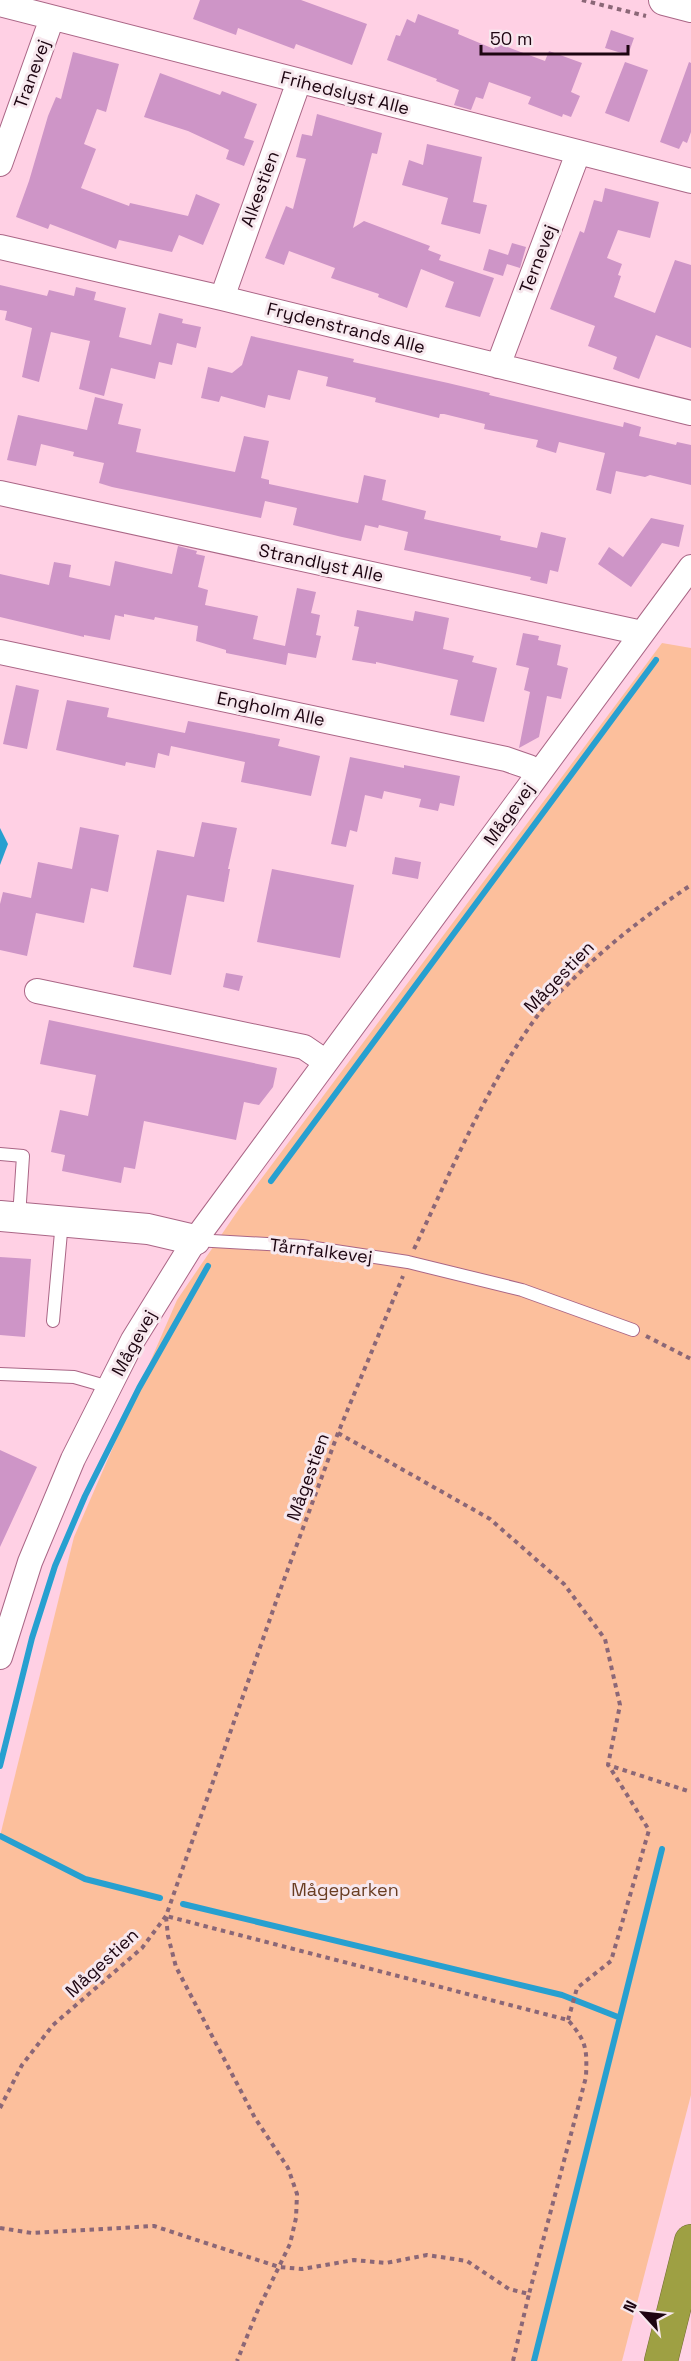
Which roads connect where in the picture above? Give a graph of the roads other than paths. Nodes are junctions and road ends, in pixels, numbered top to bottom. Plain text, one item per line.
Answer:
1 (0, 4) edge
2 (658, 8) edge
3 (691, 8) edge
4 (52, 18) junction
5 (299, 81) junction
6 (578, 153) junction
7 (0, 164) edge
8 (691, 182) edge
9 (0, 247) edge
10 (222, 298) junction
11 (498, 366) junction
12 (691, 413) edge
13 (0, 493) edge
14 (691, 567) edge
15 (642, 633) junction
16 (0, 652) edge
17 (538, 774) junction
18 (37, 991) dead end
19 (327, 1062) junction
20 (0, 1154) edge
21 (10, 1216) edge
22 (62, 1221) junction
23 (195, 1240) junction
24 (53, 1322) dead end
25 (633, 1330) road end
26 (0, 1374) edge
27 (109, 1387) junction
28 (0, 1657) edge
29 (691, 2241) edge
30 (661, 2361) edge

1 - 4 street, Frihedslyst Alle
2 - 3 street
4 - 5 street, Frihedslyst Alle
4 - 7 street, Tranevej
5 - 6 street, Frihedslyst Alle
5 - 10 street, Alkestien
6 - 8 street, Frihedslyst Alle
6 - 11 street, Ternevej
9 - 10 street, Frydenstrands Alle
10 - 11 street, Frydenstrands Alle
11 - 12 street, Frydenstrands Alle
13 - 15 street, Strandlyst Alle
14 - 15 street, Mågevej
15 - 17 street, Mågevej
16 - 17 street, Engholm Alle
17 - 19 street, Mågevej
18 - 19 street
19 - 23 street, Mågevej
20 - 21 lane
21 - 22 street, Tårnfalkevej
22 - 23 street, Tårnfalkevej
22 - 24 lane
23 - 25 lane, Tårnfalkevej
23 - 27 street, Mågevej
26 - 27 lane
27 - 28 street, Mågevej
29 - 30 highway

